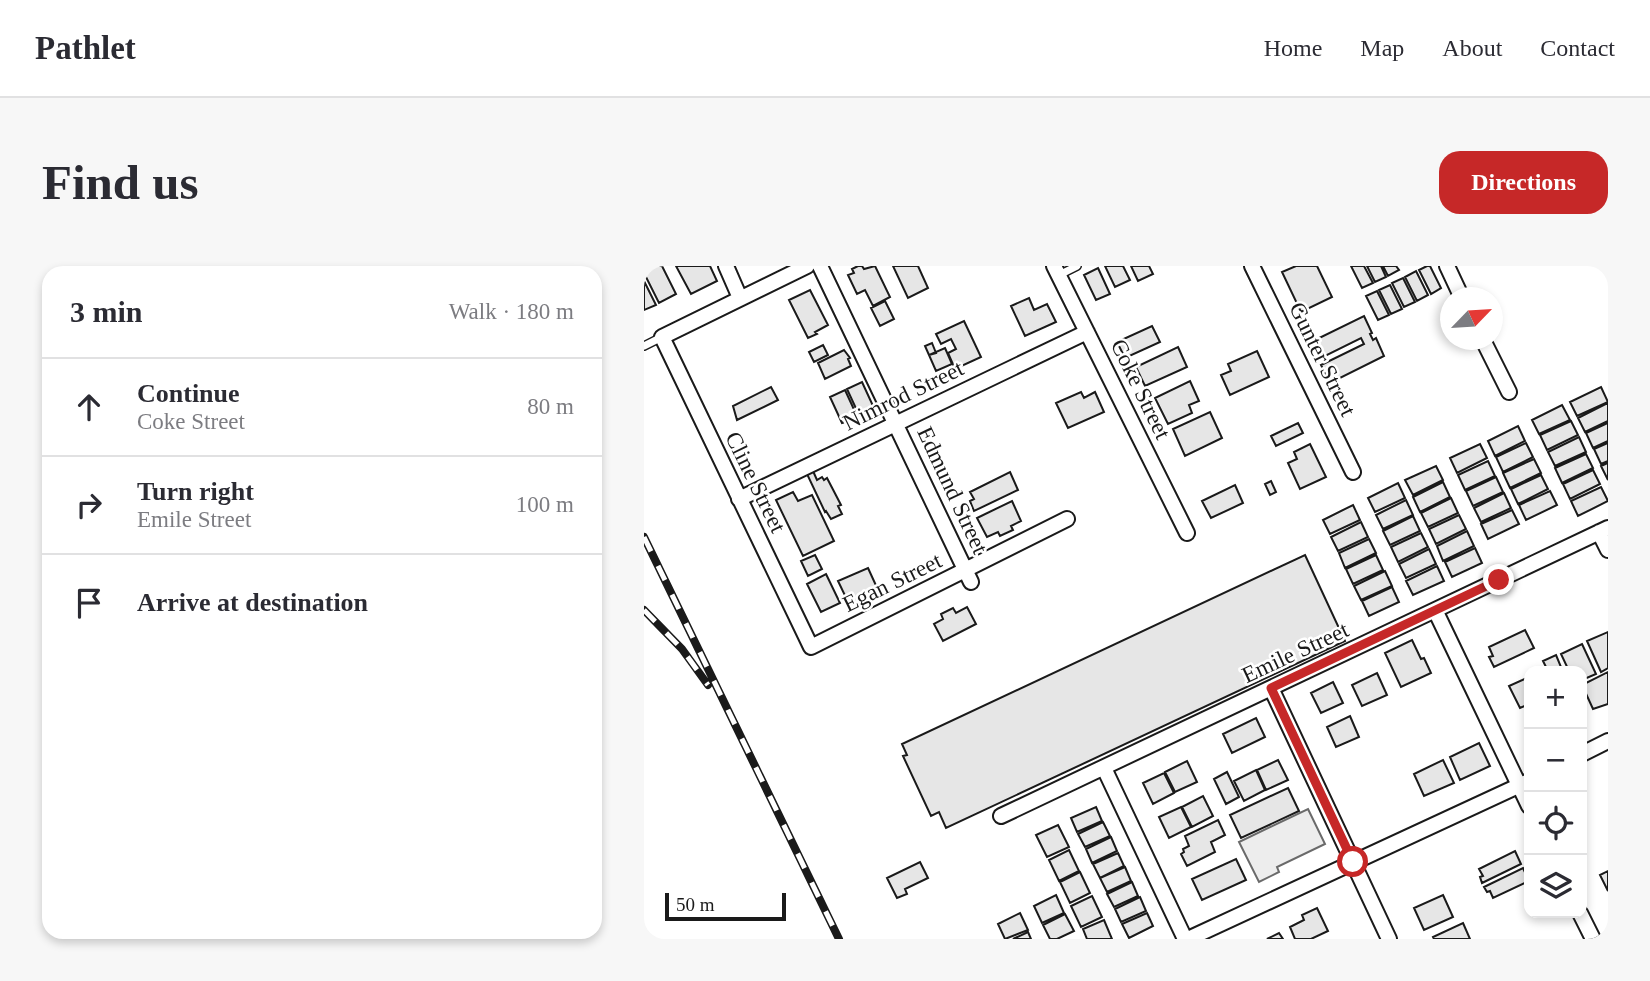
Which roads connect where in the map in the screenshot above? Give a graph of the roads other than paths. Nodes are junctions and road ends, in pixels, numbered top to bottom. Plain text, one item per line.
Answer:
1 (726, 266) edge
2 (807, 266) edge
3 (820, 266) edge
4 (1077, 266) edge
5 (1252, 266) edge
6 (1447, 266) edge
7 (1056, 270) edge
8 (1457, 287) edge
9 (740, 298) junction
10 (1087, 332) junction
11 (662, 337) junction
12 (644, 346) edge
13 (1488, 350) edge
14 (1509, 392) dead end
15 (896, 423) junction
16 (1353, 472) dead end
17 (739, 499) junction
18 (1067, 519) dead end
19 (1604, 530) edge
20 (1187, 533) dead end
21 (1608, 550) edge
22 (969, 576) junction
23 (1435, 610) junction
24 (811, 646) joint
25 (1271, 688) junction
26 (1608, 741) edge
27 (1587, 752) edge
28 (1104, 768) junction
29 (1524, 783) edge
30 (1001, 816) dead end
31 (1353, 862) junction
32 (1582, 918) edge
33 (1186, 939) edge
34 (1389, 939) edge
35 (1593, 939) edge

1 - 9 street
2 - 9 street
3 - 15 street, Edmund Street
4 - 7 lane
5 - 16 street, Gunter Street
6 - 8 street
7 - 10 street, Coke Street
9 - 11 street
10 - 15 street, Nimrod Street
10 - 20 street, Coke Street
11 - 12 lane
11 - 17 street, Cline Street
13 - 14 street
15 - 17 street, Nimrod Street
15 - 22 street, Edmund Street
17 - 24 street, Cline Street
18 - 22 street, Egan Street
19 - 21 street
19 - 23 street, Emile Street
22 - 24 street, Egan Street
23 - 25 street, Emile Street
23 - 29 street
25 - 28 street, Emile Street
25 - 31 street
26 - 27 street
28 - 30 street, Emile Street
28 - 33 street
29 - 31 street
31 - 33 street
31 - 34 street
32 - 35 street

